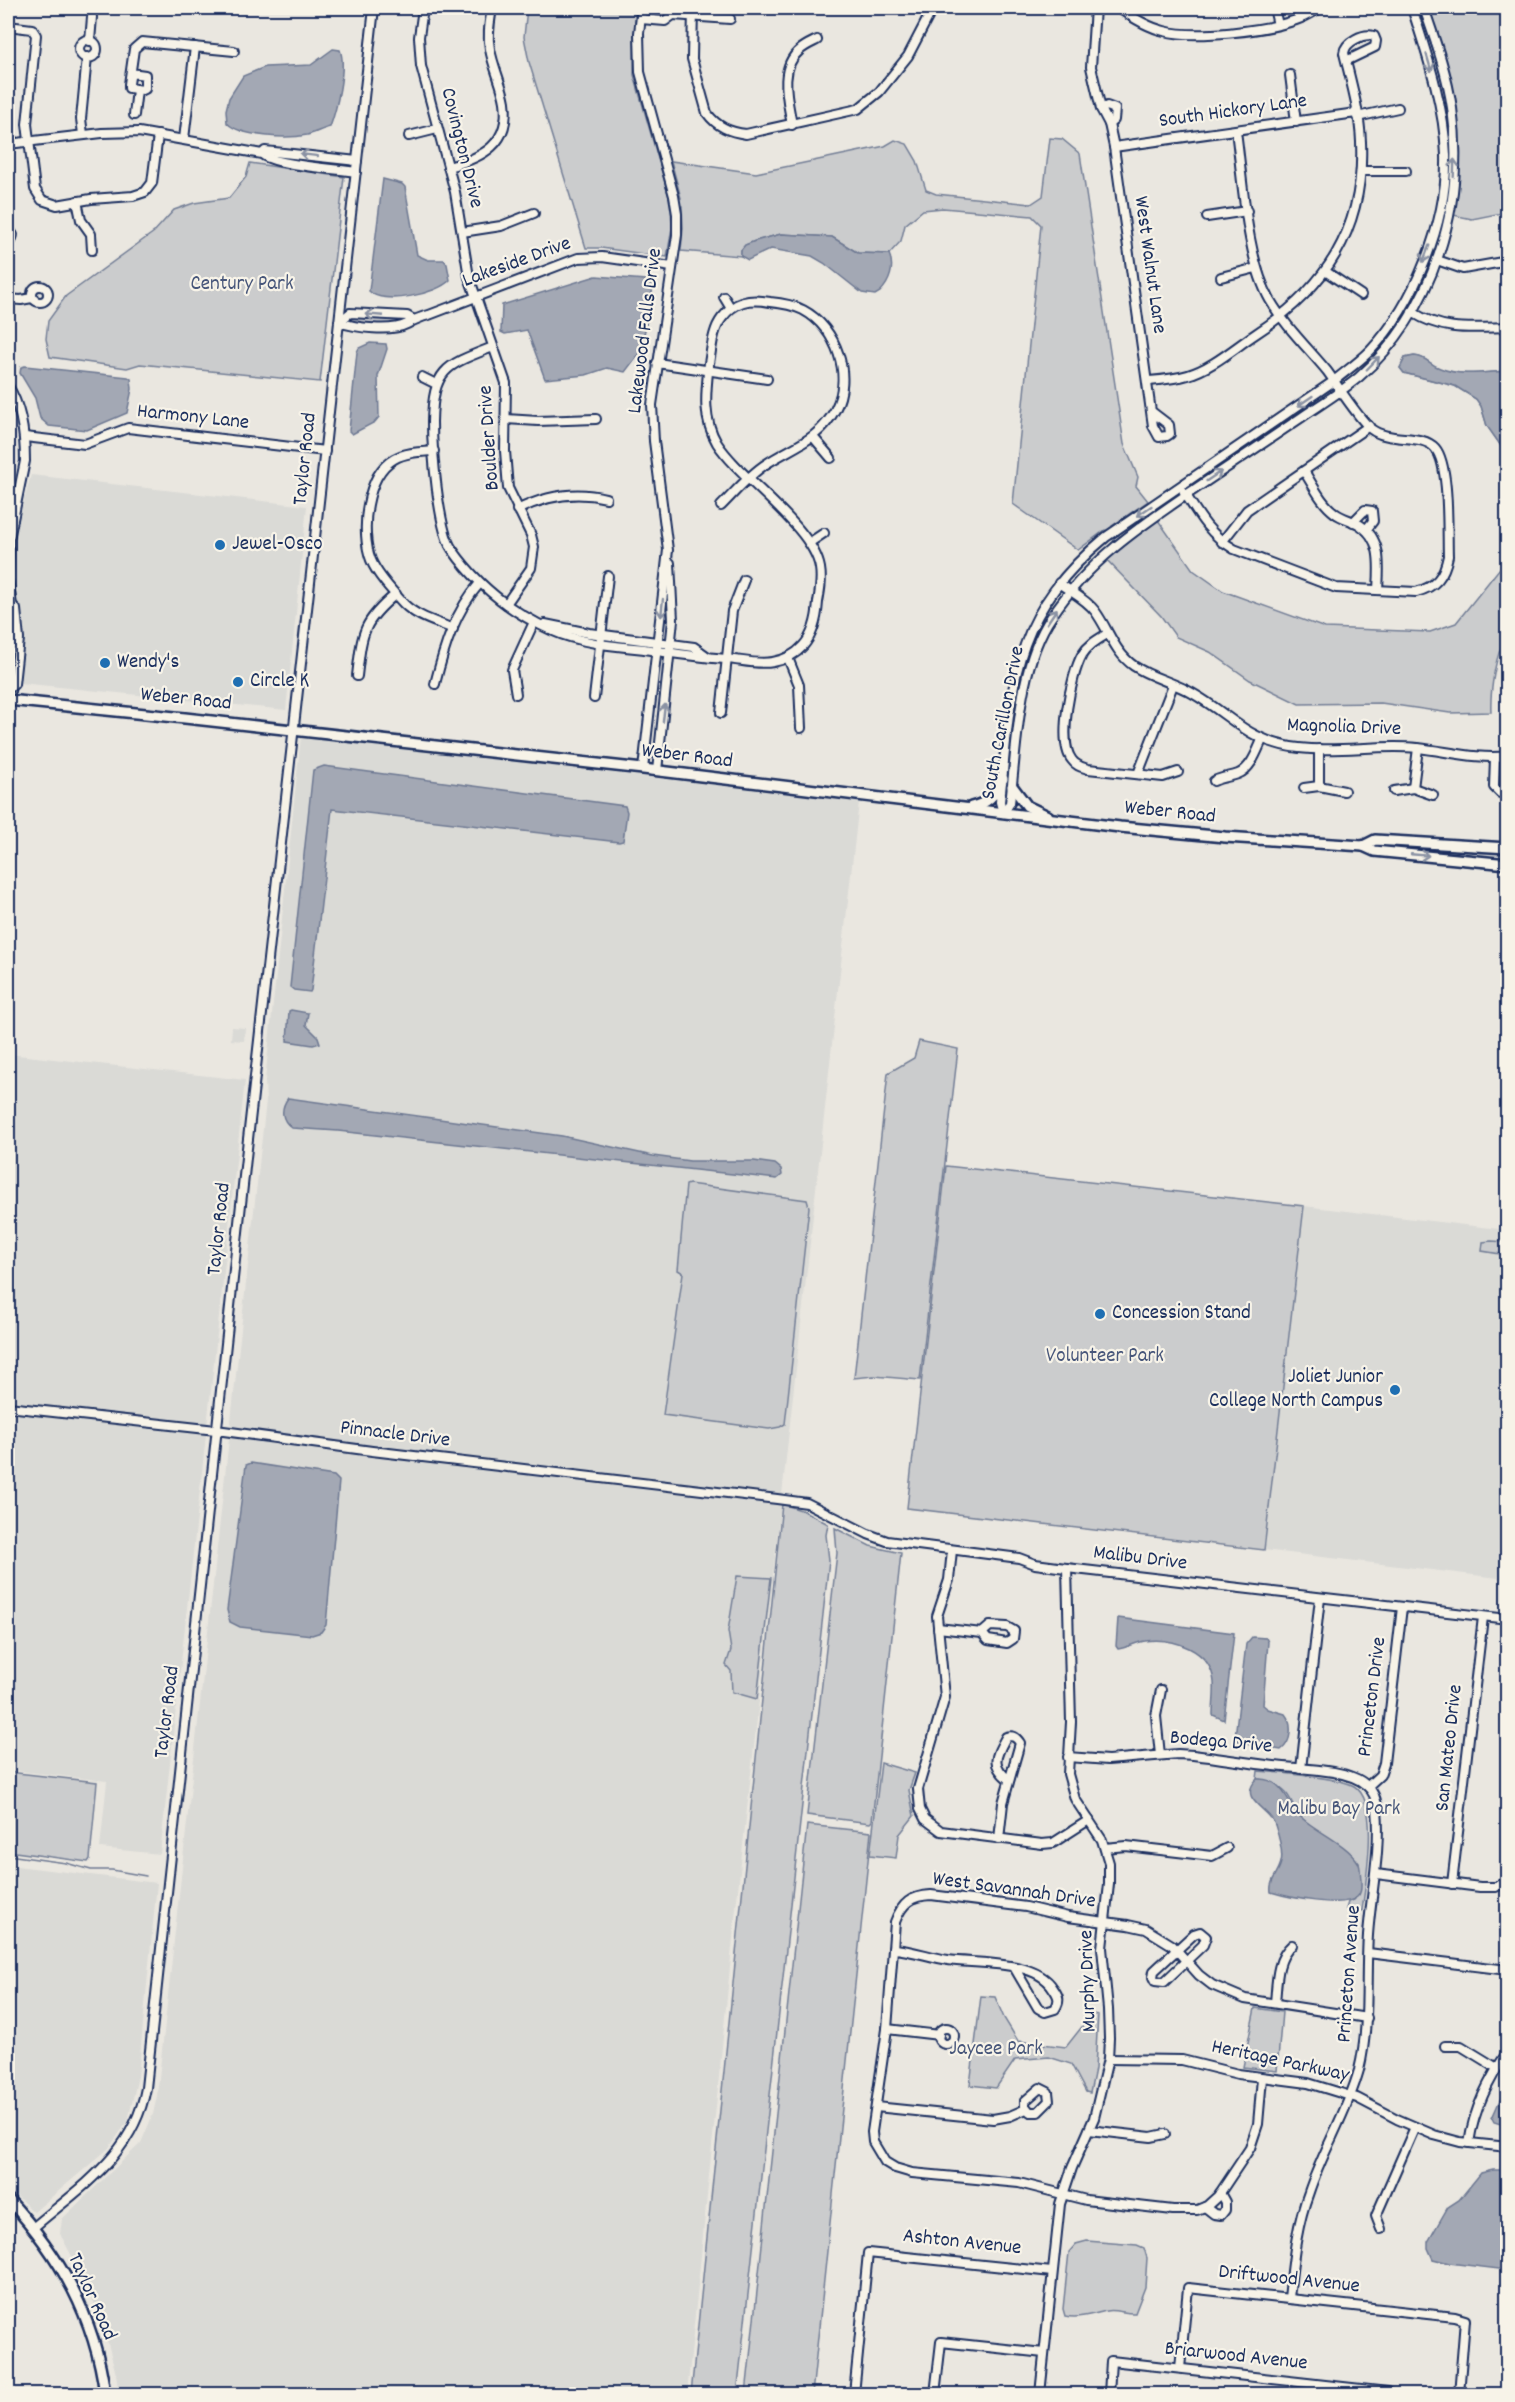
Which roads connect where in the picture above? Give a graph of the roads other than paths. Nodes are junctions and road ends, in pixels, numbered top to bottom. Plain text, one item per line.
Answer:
1 (374, 8) edge
2 (423, 8) edge
3 (492, 8) edge
4 (642, 8) edge
5 (648, 8) edge
6 (933, 8) edge
7 (1095, 8) edge
8 (1119, 8) edge
9 (1274, 8) edge
10 (1320, 8) edge
11 (1412, 8) edge
12 (1424, 8) edge
13 (693, 12) edge
14 (673, 15) junction
15 (92, 17) dead end
16 (641, 19) junction
17 (730, 20) dead end
18 (1278, 25) junction
19 (8, 26) edge
20 (817, 40) dead end
21 (195, 47) junction
22 (234, 51) dead end
23 (1346, 61) dead end
24 (131, 73) junction
25 (1290, 75) dead end
26 (137, 90) junction
27 (1398, 108) dead end
28 (1101, 109) junction
29 (1357, 115) junction
30 (134, 116) dead end
31 (1296, 122) junction
32 (792, 124) junction
33 (1109, 124) junction
34 (437, 129) junction
35 (1236, 131) junction
36 (83, 134) junction
37 (158, 135) junction
38 (409, 136) dead end
39 (184, 139) junction
40 (29, 142) junction
41 (8, 144) edge
42 (1114, 147) junction
43 (262, 154) junction
44 (357, 161) junction
45 (448, 167) junction
46 (1360, 171) junction
47 (1406, 171) dead end
48 (356, 172) junction
49 (77, 201) junction
50 (1247, 211) junction
51 (534, 213) dead end
52 (1207, 217) dead end
53 (8, 228) edge
54 (462, 232) junction
55 (8, 243) edge
56 (92, 250) dead end
57 (1437, 260) junction
58 (1508, 261) edge
59 (672, 267) junction
60 (1256, 267) junction
61 (1325, 271) junction
62 (1221, 277) dead end
63 (1361, 295) dead end
64 (476, 297) junction
65 (724, 297) dead end
66 (32, 298) dead end
67 (8, 299) edge
68 (730, 307) junction
69 (1412, 312) junction
70 (1282, 317) junction
71 (412, 319) junction
72 (339, 322) junction
73 (1508, 327) edge
74 (493, 347) junction
75 (657, 363) junction
76 (708, 371) junction
77 (422, 377) dead end
78 (767, 379) dead end
79 (1148, 381) junction
80 (1334, 381) junction
81 (436, 384) junction
82 (8, 386) edge
83 (1342, 390) junction
84 (1152, 412) dead end
85 (506, 419) junction
86 (596, 419) dead end
87 (1369, 426) junction
88 (25, 437) junction
89 (814, 438) junction
90 (325, 450) junction
91 (434, 451) junction
92 (831, 458) dead end
93 (1304, 471) junction
94 (750, 477) junction
95 (1180, 486) junction
96 (1186, 495) junction
97 (606, 498) dead end
98 (722, 506) dead end
99 (517, 510) junction
100 (1353, 522) junction
101 (1366, 530) junction
102 (825, 533) dead end
103 (1222, 542) junction
104 (809, 543) junction
105 (668, 550) junction
106 (608, 576) dead end
107 (744, 580) dead end
108 (480, 583) junction
109 (1059, 584) junction
110 (1378, 590) junction
111 (1071, 592) junction
112 (396, 594) junction
113 (12, 604) junction
114 (506, 604) junction
115 (536, 623) junction
116 (453, 628) junction
117 (601, 634) junction
118 (1107, 634) junction
119 (658, 641) junction
120 (671, 643) junction
121 (600, 644) junction
122 (8, 648) edge
123 (657, 651) junction
124 (670, 653) junction
125 (709, 658) junction
126 (788, 658) junction
127 (727, 659) junction
128 (357, 676) dead end
129 (435, 684) dead end
130 (1173, 685) junction
131 (8, 690) edge
132 (516, 694) dead end
133 (594, 698) dead end
134 (8, 700) edge
135 (721, 713) dead end
136 (801, 728) dead end
137 (295, 730) junction
138 (1262, 740) junction
139 (1418, 748) junction
140 (1319, 749) junction
141 (1508, 756) edge
142 (1496, 757) junction
143 (643, 769) junction
144 (657, 771) junction
145 (1178, 772) dead end
146 (1138, 774) junction
147 (1003, 779) junction
148 (1214, 781) dead end
149 (1012, 786) junction
150 (1319, 786) junction
151 (1304, 788) dead end
152 (1413, 788) junction
153 (1344, 791) dead end
154 (1394, 791) dead end
155 (1508, 791) edge
156 (1433, 795) dead end
157 (965, 809) junction
158 (1003, 813) junction
159 (1053, 819) junction
160 (1363, 846) junction
161 (1508, 848) edge
162 (1508, 864) edge
163 (8, 1407) edge
164 (216, 1430) junction
165 (777, 1499) joint
166 (952, 1550) junction
167 (1067, 1568) junction
168 (1320, 1598) junction
169 (1402, 1607) junction
170 (1483, 1617) junction
171 (1508, 1619) edge
172 (938, 1628) junction
173 (982, 1633) dead end
174 (1161, 1690) dead end
175 (1160, 1755) junction
176 (1068, 1757) junction
177 (1301, 1769) junction
178 (1008, 1779) junction
179 (1368, 1786) junction
180 (1089, 1821) junction
181 (999, 1839) junction
182 (1105, 1848) junction
183 (1227, 1848) dead end
184 (1376, 1874) junction
185 (1508, 1881) edge
186 (1452, 1884) junction
187 (1105, 1922) junction
188 (1292, 1945) dead end
189 (893, 1948) junction
190 (1176, 1949) junction
191 (1368, 1953) junction
192 (1187, 1962) junction
193 (1014, 1967) junction
194 (1508, 1970) edge
195 (1275, 2003) junction
196 (1367, 2018) junction
197 (887, 2029) junction
198 (939, 2035) dead end
199 (1445, 2046) dead end
200 (1508, 2051) edge
201 (1107, 2059) junction
202 (1497, 2068) junction
203 (1262, 2078) junction
204 (1350, 2096) junction
205 (876, 2107) junction
206 (1026, 2109) dead end
207 (1415, 2127) junction
208 (1089, 2130) junction
209 (1165, 2134) dead end
210 (1468, 2143) junction
211 (1508, 2147) edge
212 (1063, 2193) junction
213 (1220, 2193) junction
214 (8, 2199) edge
215 (1205, 2207) junction
216 (34, 2227) junction
217 (1381, 2229) dead end
218 (1052, 2272) junction
219 (1289, 2298) junction
220 (1044, 2353) junction
221 (1180, 2368) junction
222 (105, 2394) edge
223 (854, 2394) edge
224 (935, 2394) edge
225 (1043, 2394) edge
226 (1109, 2394) edge
227 (1388, 2394) edge
228 (1459, 2394) edge

1 - 44 street, Taylor Road
2 - 34 street, Covington Drive
3 - 45 street
4 - 16 street, Lakewood Falls Drive
5 - 14 street
6 - 32 street
7 - 28 street, West Walnut Lane
8 - 18 street
9 - 18 street
10 - 18 street
11 -> 80 street, South Carillon Drive
57 -> 12 street, South Carillon Drive
13 - 14 street
13 - 17 street
13 - 32 street
14 - 16 street
15 - 36 street
16 - 59 street, Lakewood Falls Drive
19 - 40 street
20 - 32 street
21 - 22 street
21 - 24 street
21 - 39 street
23 - 29 street
24 - 26 street
24 - 26 street
25 - 31 street
26 - 30 street
27 - 29 street, South Hickory Lane
28 - 33 street, West Walnut Lane
28 - 33 street, West Walnut Lane
29 - 31 street, South Hickory Lane
29 - 46 street
31 - 35 street, South Hickory Lane
33 - 42 street, West Walnut Lane
34 - 38 street
34 - 45 street, Covington Drive
35 - 42 street, South Hickory Lane
35 - 50 street
36 - 37 street
36 - 40 street
37 - 39 street
37 - 49 street
39 - 43 street
40 - 41 street
40 - 49 street
42 - 79 street, West Walnut Lane
44 -> 43 street
43 - 48 street
44 - 48 street, Taylor Road
45 - 54 street, Covington Drive
46 - 47 street
46 - 61 street
48 - 72 street, Taylor Road
49 - 56 street
50 - 52 street
50 - 60 street
51 - 54 street
53 - 55 street
54 - 64 street, Covington Drive
57 - 58 street
57 - 69 street, South Carillon Drive
59 - 64 street, Lakeside Drive
59 - 75 street, Lakewood Falls Drive
60 - 62 street
60 - 70 street
61 - 63 street
61 - 70 street
64 - 71 street, Lakeside Drive
64 - 74 street, Boulder Drive
65 - 68 street
66 - 67 street
68 - 76 street
68 - 89 street
69 - 73 street
83 -> 69 street, South Carillon Drive
70 - 79 street
70 - 80 street
71 - 72 street, Lakeside Drive
71 -> 72 street, Lakeside Drive
72 - 90 street, Taylor Road
74 - 81 street
74 - 85 street, Boulder Drive
75 - 76 street
75 - 105 street, Lakewood Falls Drive
76 - 78 street
76 - 94 street
77 - 81 street
79 - 84 street, West Walnut Lane
80 - 83 street
80 -> 95 street, South Carillon Drive
81 - 91 street
82 - 88 street
83 - 87 street
96 -> 83 street, South Carillon Drive
85 - 86 street
85 - 99 street, Boulder Drive
87 - 93 street
87 - 110 street
88 - 90 street, Harmony Lane
88 - 113 street
89 - 92 street
89 - 94 street
90 - 137 street, Taylor Road
91 - 108 street
91 - 112 street
93 - 100 street
93 - 103 street
94 - 98 street
94 - 104 street
95 - 96 street
95 -> 109 street, South Carillon Drive
96 - 103 street
96 - 111 street, South Carillon Drive
97 - 99 street
99 - 114 street, Boulder Drive
100 - 101 street
100 - 101 street
101 - 110 street
102 - 104 street
103 - 110 street
104 - 126 street
105 -> 119 street, Lakewood Falls Drive
105 - 120 street
106 - 117 street
107 - 127 street
108 - 114 street
108 - 116 street
109 - 111 street, Magnolia Drive
109 - 147 street, South Carillon Drive
111 - 118 street, Magnolia Drive
149 -> 111 street, South Carillon Drive
112 - 116 street
112 - 128 street
113 - 122 street
113 - 131 street
114 - 115 street
115 - 117 street
115 - 121 street
115 - 132 street
116 - 129 street
117 - 119 street
117 - 121 street
118 - 130 street, Magnolia Drive
118 - 146 street
119 - 120 street
119 - 123 street, Lakewood Falls Drive
120 - 124 street
120 - 125 street
121 - 123 street
121 - 133 street
123 - 124 street
123 - 143 street, Lakewood Falls Drive
124 - 125 street
144 -> 124 street
125 - 127 street
126 - 127 street
126 - 136 street
127 - 135 street
130 - 138 street, Magnolia Drive
130 - 146 street
134 - 137 main road, Weber Road
137 - 143 main road, Weber Road
137 - 164 street, Taylor Road
138 - 140 street, Magnolia Drive
138 - 148 street
139 - 140 street, Magnolia Drive
139 - 142 street, Magnolia Drive
139 - 152 street
140 - 150 street
141 - 142 street, Magnolia Drive
142 - 155 street
143 - 144 main road, Weber Road
144 - 157 main road, Weber Road
145 - 146 street
147 - 157 main road
147 - 158 street, South Carillon Drive
149 - 158 street, South Carillon Drive
149 - 159 main road
150 - 151 street
150 - 153 street
152 - 154 street
152 - 156 street
157 - 158 main road, Weber Road
158 - 159 main road, Weber Road
159 - 160 main road, Weber Road
160 - 161 main road, Weber Road
160 -> 162 main road, Weber Road
163 - 164 street, Pinnacle Drive
164 - 165 street, Pinnacle Drive
164 - 216 street, Taylor Road
165 - 166 street, Malibu Drive
166 - 167 street, Malibu Drive
166 - 172 street
167 - 168 street, Malibu Drive
167 - 176 street, Murphy Drive
168 - 169 street, Malibu Drive
168 - 177 street
169 - 170 street, Malibu Drive
169 - 179 street, Princeton Drive
170 - 171 street, Malibu Drive
170 - 186 street, San Mateo Drive
172 - 173 street
172 - 181 street
174 - 175 street
175 - 176 street, Bodega Drive
175 - 177 street, Bodega Drive
176 - 180 street, Murphy Drive
177 - 179 street, Bodega Drive
178 - 178 street
178 - 181 street
179 - 184 street, Princeton Avenue
180 - 181 street
180 - 182 street, Murphy Drive
182 - 183 street
182 - 187 street, Murphy Drive
184 - 186 street
184 - 191 street, Princeton Avenue
185 - 186 street
187 - 189 street, West Savannah Drive
187 - 190 street, West Savannah Drive
187 - 201 street, Murphy Drive
188 - 195 street
189 - 193 street
189 - 197 street, West Savannah Drive
190 - 192 street, West Savannah Drive
190 - 192 street
190 - 192 street
191 - 194 street
191 - 196 street, Princeton Avenue
192 - 195 street, West Savannah Drive
193 - 193 street
195 - 196 street, West Savannah Drive
196 - 204 street, Princeton Avenue
197 - 198 street
197 - 205 street, West Savannah Drive
199 - 202 street
200 - 202 street
201 - 203 street, Heritage Parkway
201 - 208 street, Murphy Drive
202 - 210 street
203 - 204 street, Heritage Parkway
203 - 213 street
204 - 207 street, Heritage Parkway
204 - 219 street, Princeton Avenue
205 - 206 street
205 - 212 street, West Savannah Drive
207 - 210 street, Heritage Parkway
207 - 217 street
208 - 209 street
208 - 212 street, Murphy Drive
210 - 211 street, Heritage Parkway
212 - 215 street, West Savannah Drive
212 - 218 street, Murphy Drive
213 - 215 street
213 - 215 street, West Savannah Drive
214 - 216 main road
216 - 222 main road, Taylor Road
218 - 220 street, Murphy Drive
218 - 223 street, Ashton Avenue
219 - 221 street, Driftwood Avenue
219 - 228 street, Driftwood Avenue
220 - 224 street
220 - 225 street, Murphy Drive
221 - 226 street, Briarwood Avenue
221 - 227 street, Briarwood Avenue

